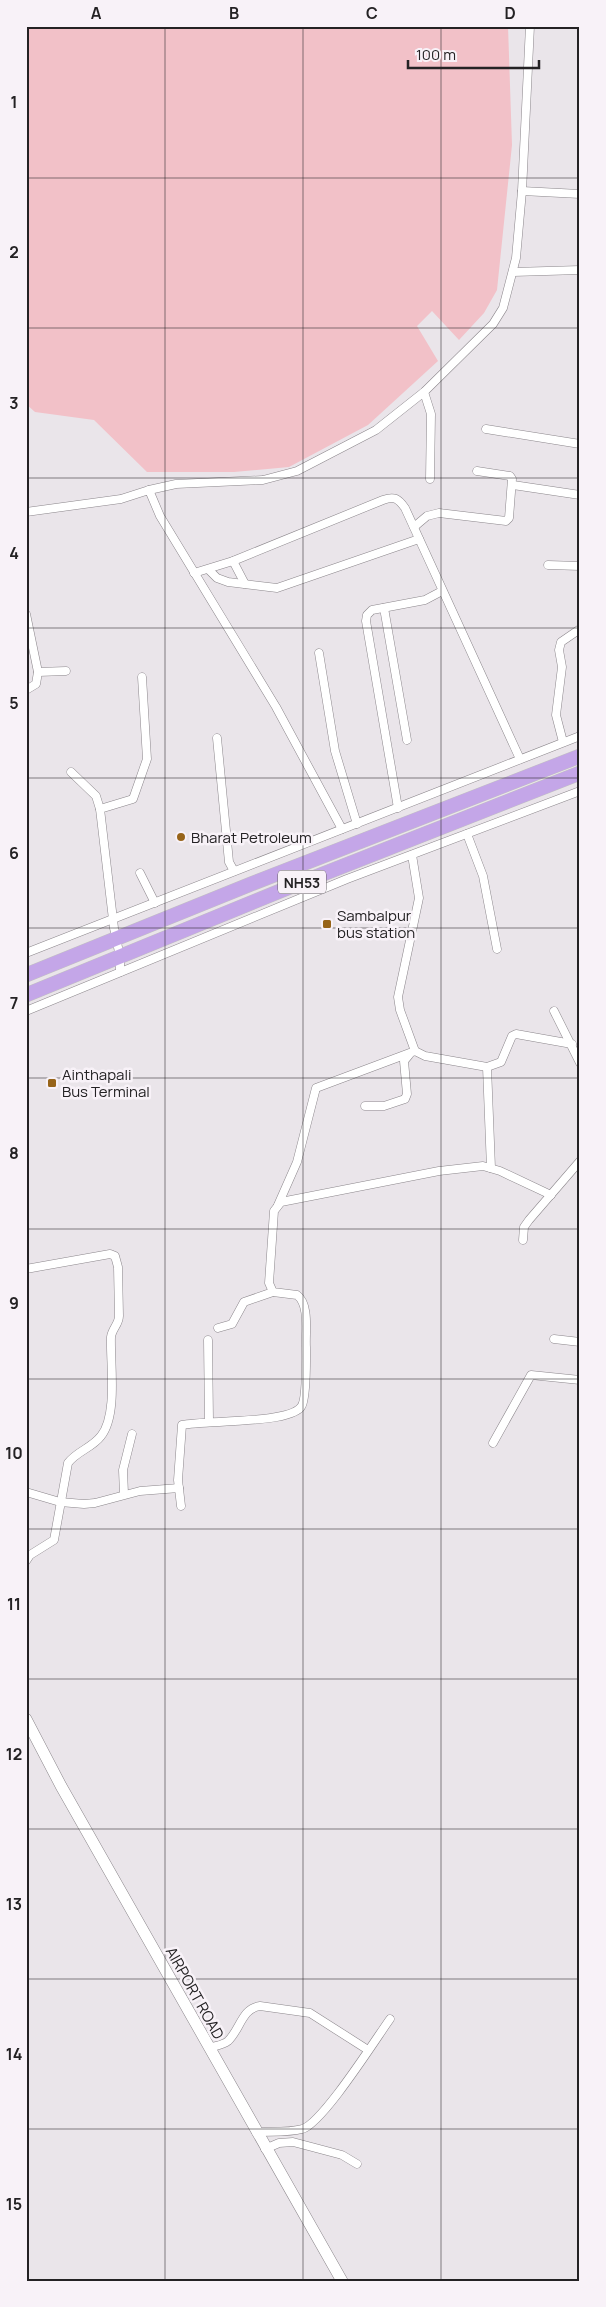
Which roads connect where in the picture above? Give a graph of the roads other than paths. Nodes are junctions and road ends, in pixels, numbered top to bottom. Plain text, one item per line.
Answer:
1 (530, 26) edge
2 (522, 191) junction
3 (580, 194) edge
4 (580, 270) edge
5 (513, 272) junction
6 (424, 392) junction
7 (486, 429) dead end
8 (580, 444) edge
9 (477, 471) dead end
10 (430, 479) dead end
11 (513, 485) junction
12 (149, 490) junction
13 (580, 495) edge
14 (26, 512) edge
15 (414, 528) junction
16 (418, 539) junction
17 (233, 562) junction
18 (548, 565) dead end
19 (580, 566) edge
20 (210, 570) junction
21 (194, 573) junction
22 (246, 584) junction
23 (442, 591) junction
24 (384, 608) junction
25 (26, 614) edge
26 (580, 629) edge
27 (319, 653) dead end
28 (66, 671) dead end
29 (38, 672) junction
30 (142, 677) dead end
31 (26, 690) edge
32 (580, 736) edge
33 (216, 738) dead end
34 (407, 740) dead end
35 (563, 742) junction
36 (580, 756) edge
37 (520, 758) junction
38 (72, 772) dead end
39 (580, 773) edge
40 (580, 790) edge
41 (398, 808) junction
42 (100, 809) junction
43 (357, 824) junction
44 (342, 829) junction
45 (467, 834) junction
46 (412, 855) junction
47 (234, 871) junction
48 (140, 872) dead end
49 (155, 903) junction
50 (113, 919) junction
51 (118, 938) junction
52 (497, 949) dead end
53 (26, 953) edge
54 (120, 957) junction
55 (120, 972) junction
56 (26, 975) edge
57 (26, 996) edge
58 (26, 1010) edge
59 (554, 1011) dead end
60 (572, 1044) junction
61 (415, 1051) junction
62 (580, 1063) edge
63 (488, 1066) junction
64 (365, 1106) dead end
65 (578, 1163) edge
66 (491, 1168) junction
67 (580, 1175) edge
68 (551, 1195) junction
69 (278, 1205) junction
70 (523, 1240) dead end
71 (26, 1269) edge
72 (273, 1292) junction
73 (218, 1328) dead end
74 (554, 1339) dead end
75 (208, 1340) dead end
76 (580, 1342) edge
77 (580, 1380) edge
78 (209, 1421) junction
79 (132, 1434) dead end
80 (493, 1443) dead end
81 (179, 1488) junction
82 (26, 1492) edge
83 (124, 1494) junction
84 (60, 1502) junction
85 (181, 1506) dead end
86 (26, 1561) edge
87 (26, 1718) edge
88 (390, 2019) dead end
89 (209, 2048) junction
90 (368, 2050) junction
91 (256, 2132) junction
92 (265, 2149) junction
93 (356, 2164) dead end
94 (342, 2281) edge

1 - 2 street
2 - 3 street
2 - 5 street
4 - 5 street
5 - 6 street
6 - 10 street
6 - 12 street
7 - 8 street
9 - 11 street
11 - 13 street
11 - 15 street
12 - 14 street
12 - 21 street
15 - 16 street
15 - 17 street
16 - 22 street
16 - 23 street
17 - 20 street
17 - 22 street
18 - 19 street
20 - 21 street
20 - 22 street
21 - 44 street
23 - 24 street
23 - 37 street
24 - 34 street
24 - 41 street
25 - 29 street
26 - 35 street
27 - 43 street
28 - 29 street
29 - 31 street
30 - 42 street
32 - 35 street
33 - 47 street
35 - 37 street
36 - 51 highway, NH53
37 - 41 street
38 - 42 street
39 - 54 highway, NH53
40 - 45 street
41 - 43 street
42 - 50 street
43 - 44 street
44 - 47 street
45 - 46 street
45 - 52 street
46 - 55 street
46 - 61 street
47 - 49 street
48 - 49 street
49 - 50 street
50 - 51 street
50 - 53 street
51 - 54 street
51 - 56 highway, NH53
54 - 55 street
54 - 57 highway, NH53
55 - 58 street
59 - 60 street
60 - 62 street
60 - 63 street
61 - 63 street
61 - 64 street
61 - 69 street
63 - 66 street
65 - 67 street
65 - 68 street
66 - 68 street
66 - 69 street
68 - 70 street
69 - 72 street
71 - 84 street
72 - 73 street
72 - 78 street
74 - 76 street
75 - 78 street
77 - 80 street
78 - 81 street
79 - 83 street
81 - 83 street
81 - 85 street
82 - 84 street
83 - 84 street
84 - 86 street
87 - 89 main road, AIRPORT ROAD
88 - 90 street
89 - 90 street
89 - 91 main road, AIRPORT ROAD
90 - 91 street
91 - 92 main road, AIRPORT ROAD
92 - 93 street
92 - 94 main road, AIRPORT ROAD

